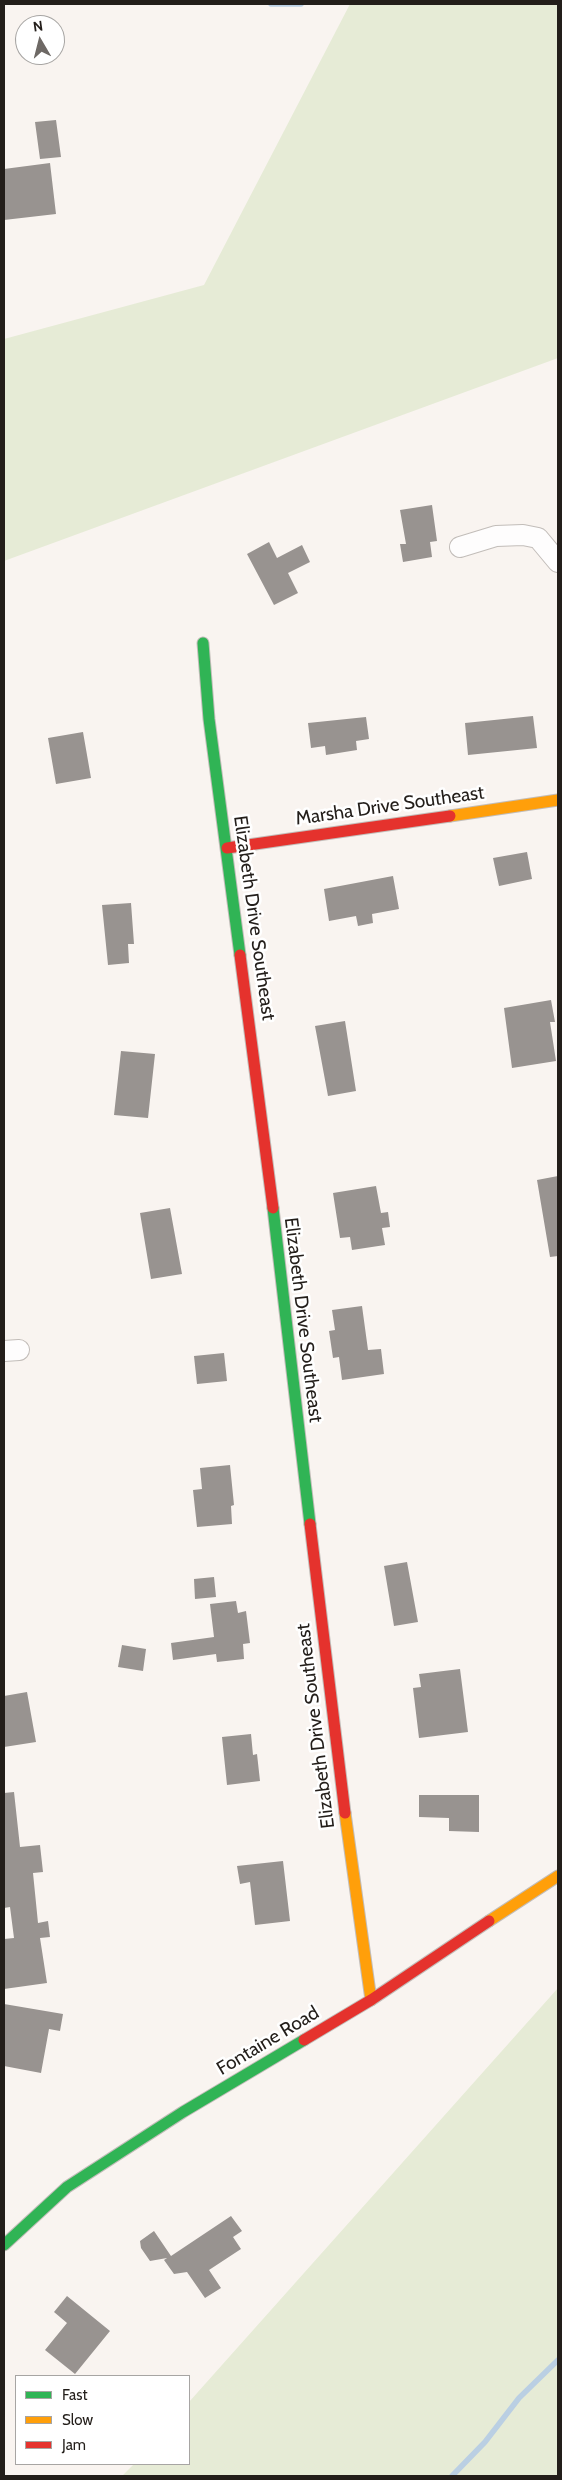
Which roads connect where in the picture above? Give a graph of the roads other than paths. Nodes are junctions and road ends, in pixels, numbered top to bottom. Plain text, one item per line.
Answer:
1 (460, 547) dead end
2 (558, 562) edge
3 (203, 643) dead end
4 (558, 800) edge
5 (227, 848) junction
6 (558, 1876) edge
7 (371, 2000) junction
8 (4, 2245) edge

1 - 2 street
3 - 5 street, Elizabeth Drive Southeast
4 - 5 street, Marsha Drive Southeast
5 - 7 street, Elizabeth Drive Southeast
6 - 7 street, Fontaine Road
7 - 8 street, Fontaine Road

